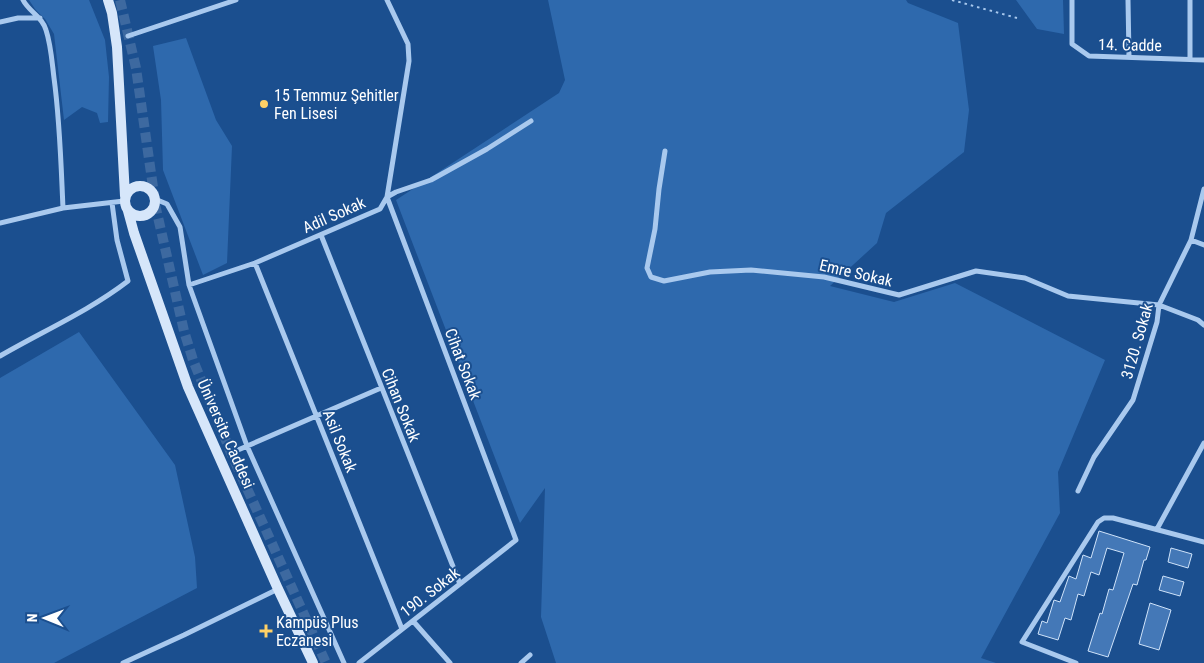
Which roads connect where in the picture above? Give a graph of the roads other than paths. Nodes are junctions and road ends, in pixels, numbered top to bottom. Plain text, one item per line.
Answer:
1 (23, 0) edge
2 (108, 0) edge
3 (236, 0) edge
4 (387, 0) edge
5 (1072, 0) edge
6 (1128, 0) edge
7 (1190, 0) edge
8 (41, 18) junction
9 (0, 22) edge
10 (128, 36) dead end
11 (1129, 56) junction
12 (1190, 59) junction
13 (1204, 60) edge
14 (531, 121) dead end
15 (665, 151) dead end
16 (1204, 189) edge
17 (387, 197) junction
18 (155, 199) junction
19 (112, 203) junction
20 (126, 203) junction
21 (63, 208) junction
22 (0, 224) edge
23 (321, 235) junction
24 (1191, 240) junction
25 (1204, 245) edge
26 (254, 263) junction
27 (189, 285) junction
28 (1159, 305) junction
29 (1204, 325) edge
30 (0, 356) edge
31 (381, 388) junction
32 (316, 416) junction
33 (1204, 443) edge
34 (246, 446) junction
35 (230, 453) dead end
36 (1078, 491) dead end
37 (1157, 529) junction
38 (516, 540) joint
39 (1204, 542) edge
40 (460, 584) junction
41 (278, 589) junction
42 (413, 621) junction
43 (402, 629) junction
44 (530, 656) dead end
45 (123, 663) edge
46 (313, 663) edge
47 (344, 663) edge
48 (359, 663) edge
49 (450, 663) edge
50 (521, 663) edge
51 (1076, 663) edge

1 - 8 street
2 - 20 street, Üniversite Caddesi
3 - 10 street
4 - 17 street
5 - 11 street, 14. Cadde
6 - 11 street
7 - 12 street
8 - 9 street
8 - 21 street
11 - 12 street, 14. Cadde
12 - 13 street, 14. Cadde
14 - 17 street, Adil Sokak
15 - 28 street, Emre Sokak
16 - 24 street, 3120. Sokak
17 - 23 street, Adil Sokak
17 - 38 street, Cihat Sokak
18 - 20 street
18 - 20 street
18 - 27 street
19 - 20 street
19 - 21 street
19 - 30 street
20 - 41 street, Üniversite Caddesi
21 - 22 street
23 - 26 street, Adil Sokak
23 - 31 street, Cihan Sokak
24 - 25 street
24 - 28 street, 3120. Sokak
26 - 27 street, Adil Sokak
26 - 32 street, Asil Sokak
27 - 34 street
28 - 29 street, Emre Sokak
28 - 36 street, 3120. Sokak
31 - 32 street
31 - 40 street, Cihan Sokak
32 - 34 street
32 - 43 street, Asil Sokak
33 - 37 street
34 - 35 street
34 - 47 street
37 - 39 street
37 - 51 street
38 - 40 street, 190. Sokak
40 - 42 street, 190. Sokak
41 - 45 street
41 - 46 street, Üniversite Caddesi
42 - 43 street, 190. Sokak
42 - 49 street
43 - 48 street, 190. Sokak
44 - 50 street

